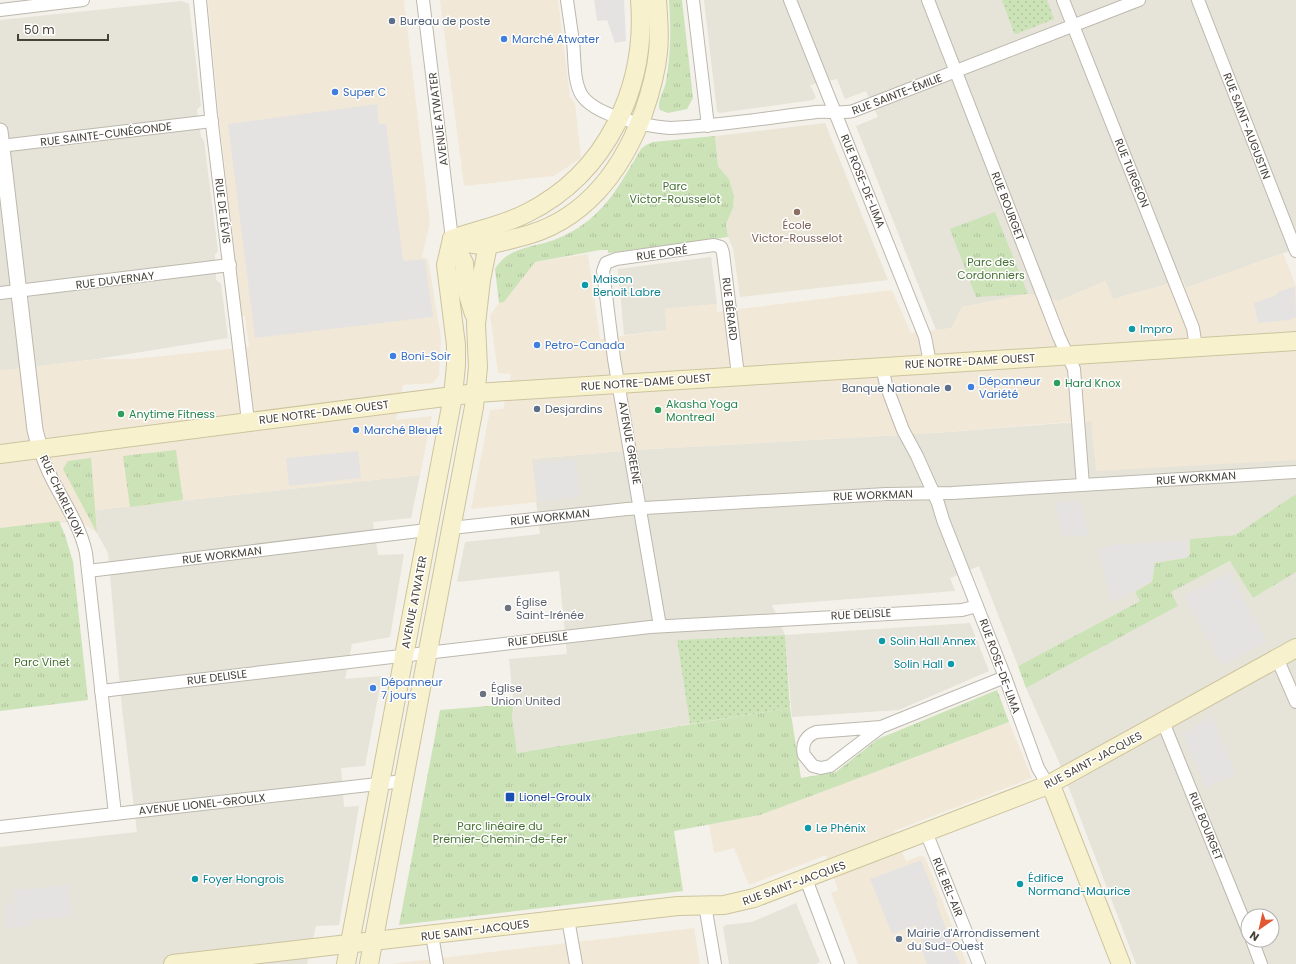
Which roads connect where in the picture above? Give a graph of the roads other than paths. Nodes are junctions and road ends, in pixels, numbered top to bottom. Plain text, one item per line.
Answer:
1 (83, 0) edge
2 (200, 0) edge
3 (423, 0) edge
4 (567, 0) edge
5 (640, 0) edge
6 (657, 0) edge
7 (692, 0) edge
8 (790, 0) edge
9 (928, 0) edge
10 (1063, 0) edge
11 (1139, 0) edge
12 (1198, 0) edge
13 (0, 10) edge
14 (1073, 26) junction
15 (955, 72) junction
16 (834, 112) junction
17 (619, 117) junction
18 (212, 121) junction
19 (639, 123) junction
20 (708, 126) junction
21 (1, 141) edge
22 (452, 239) junction
23 (488, 245) junction
24 (718, 246) joint
25 (1296, 251) edge
26 (607, 262) joint
27 (230, 265) junction
28 (19, 291) junction
29 (0, 293) edge
30 (476, 324) junction
31 (1296, 341) edge
32 (1196, 347) junction
33 (1068, 355) junction
34 (930, 363) junction
35 (882, 366) junction
36 (738, 375) junction
37 (619, 384) junction
38 (476, 393) junction
39 (453, 396) junction
40 (248, 421) junction
41 (40, 449) junction
42 (0, 454) edge
43 (1296, 472) edge
44 (1083, 485) junction
45 (934, 493) junction
46 (641, 508) junction
47 (451, 528) junction
48 (427, 530) junction
49 (88, 571) junction
50 (977, 606) junction
51 (660, 626) junction
52 (1296, 648) edge
53 (427, 653) junction
54 (404, 656) junction
55 (1277, 658) junction
56 (1005, 677) junction
57 (101, 691) junction
58 (1296, 702) edge
59 (1163, 722) junction
60 (881, 726) junction
61 (404, 782) junction
62 (380, 784) junction
63 (1048, 785) junction
64 (115, 814) junction
65 (0, 827) edge
66 (926, 832) junction
67 (806, 879) junction
68 (705, 905) junction
69 (1240, 911) edge
70 (568, 919) junction
71 (432, 935) junction
72 (374, 942) junction
73 (350, 944) junction
74 (1255, 948) edge
75 (173, 964) edge
76 (346, 964) edge
77 (369, 964) edge
78 (437, 964) edge
79 (576, 964) edge
80 (715, 964) edge
81 (838, 964) edge
82 (979, 964) edge
83 (1121, 964) edge
84 (1261, 964) edge

1 - 13 street
2 - 18 street, RUE DE LÉVIS
3 - 22 street, AVENUE ATWATER
4 - 17 street
5 - 17 main road
6 - 19 main road
7 - 20 street
8 - 16 street, RUE ROSE-DE-LIMA
9 - 15 street, RUE BOURGET
10 - 14 street, RUE TURGEON
11 - 14 street, RUE SAINTE-ÉMILIE
12 - 25 street, RUE SAINT-AUGUSTIN
14 - 15 street, RUE SAINTE-ÉMILIE
14 - 32 street, RUE TURGEON
15 - 16 street, RUE SAINTE-ÉMILIE
15 - 33 street, RUE BOURGET
16 - 20 street, RUE SAINTE-ÉMILIE
16 - 34 street, RUE ROSE-DE-LIMA
17 - 19 street, RUE SAINTE-ÉMILIE
17 - 22 main road
18 - 21 street, RUE SAINTE-CUNÉGONDE
18 - 27 street, RUE DE LÉVIS
19 - 20 street, RUE SAINTE-ÉMILIE
19 - 23 main road
21 - 28 street, RUE CHARLEVOIX
22 - 23 main road
22 - 30 main road, AVENUE ATWATER
22 - 39 main road, AVENUE ATWATER
23 - 30 main road, AVENUE ATWATER
24 - 26 street, RUE DORÉ
24 - 36 street, RUE BÉRARD
26 - 37 street, AVENUE GREENE
27 - 28 street, RUE DUVERNAY
27 - 40 street, RUE DE LÉVIS
28 - 29 street, RUE DUVERNAY
28 - 41 street, RUE CHARLEVOIX
30 - 38 main road, AVENUE ATWATER
31 - 32 main road, RUE NOTRE-DAME OUEST
32 - 33 main road, RUE NOTRE-DAME OUEST
33 - 34 main road, RUE NOTRE-DAME OUEST
33 - 44 street, RUE BOURGET
34 - 35 main road, RUE NOTRE-DAME OUEST
35 - 36 main road, RUE NOTRE-DAME OUEST
35 - 45 street, RUE ROSE-DE-LIMA
36 - 37 main road, RUE NOTRE-DAME OUEST
37 - 38 main road, RUE NOTRE-DAME OUEST
37 - 46 street, AVENUE GREENE
38 - 39 main road, RUE NOTRE-DAME OUEST
38 - 47 main road, AVENUE ATWATER
39 - 40 main road, RUE NOTRE-DAME OUEST
39 - 48 main road, AVENUE ATWATER
40 - 41 main road, RUE NOTRE-DAME OUEST
41 - 42 main road, RUE NOTRE-DAME OUEST
41 - 49 street, RUE CHARLEVOIX
43 - 44 street, RUE WORKMAN
44 - 45 street, RUE WORKMAN
45 - 46 street, RUE WORKMAN
45 - 50 street, RUE ROSE-DE-LIMA
46 - 47 street, RUE WORKMAN
46 - 51 street, AVENUE GREENE
47 - 53 main road, AVENUE ATWATER
48 - 49 street, RUE WORKMAN
48 - 54 main road, AVENUE ATWATER
49 - 57 street, RUE CHARLEVOIX
50 - 51 street, RUE DELISLE
50 - 56 street, RUE ROSE-DE-LIMA
51 - 53 street, RUE DELISLE
52 - 55 main road, RUE SAINT-JACQUES
53 - 54 street, RUE DELISLE
53 - 61 main road, AVENUE ATWATER
54 - 57 street, RUE DELISLE
54 - 62 main road, AVENUE ATWATER
55 - 58 street
55 - 59 main road, RUE SAINT-JACQUES
56 - 60 street
56 - 63 street, RUE ROSE-DE-LIMA
57 - 64 street, RUE CHARLEVOIX
59 - 63 main road, RUE SAINT-JACQUES
59 - 69 street, RUE BOURGET
60 - 60 street
61 - 62 street, AVENUE LIONEL-GROULX
61 - 72 main road, AVENUE ATWATER
62 - 64 street, AVENUE LIONEL-GROULX
62 - 73 main road, AVENUE ATWATER
63 - 66 main road, RUE SAINT-JACQUES
63 - 83 main road, RUE ROSE-DE-LIMA
64 - 65 street, AVENUE LIONEL-GROULX
66 - 67 main road, RUE SAINT-JACQUES
66 - 82 street, RUE BEL-AIR
67 - 68 main road, RUE SAINT-JACQUES
67 - 81 street
68 - 70 main road, RUE SAINT-JACQUES
68 - 80 street
70 - 71 main road, RUE SAINT-JACQUES
70 - 79 street
71 - 72 main road, RUE SAINT-JACQUES
71 - 78 street
72 - 73 main road, RUE SAINT-JACQUES
72 - 77 main road, AVENUE ATWATER
73 - 75 main road, RUE SAINT-JACQUES
73 - 76 main road, AVENUE ATWATER
74 - 84 street

